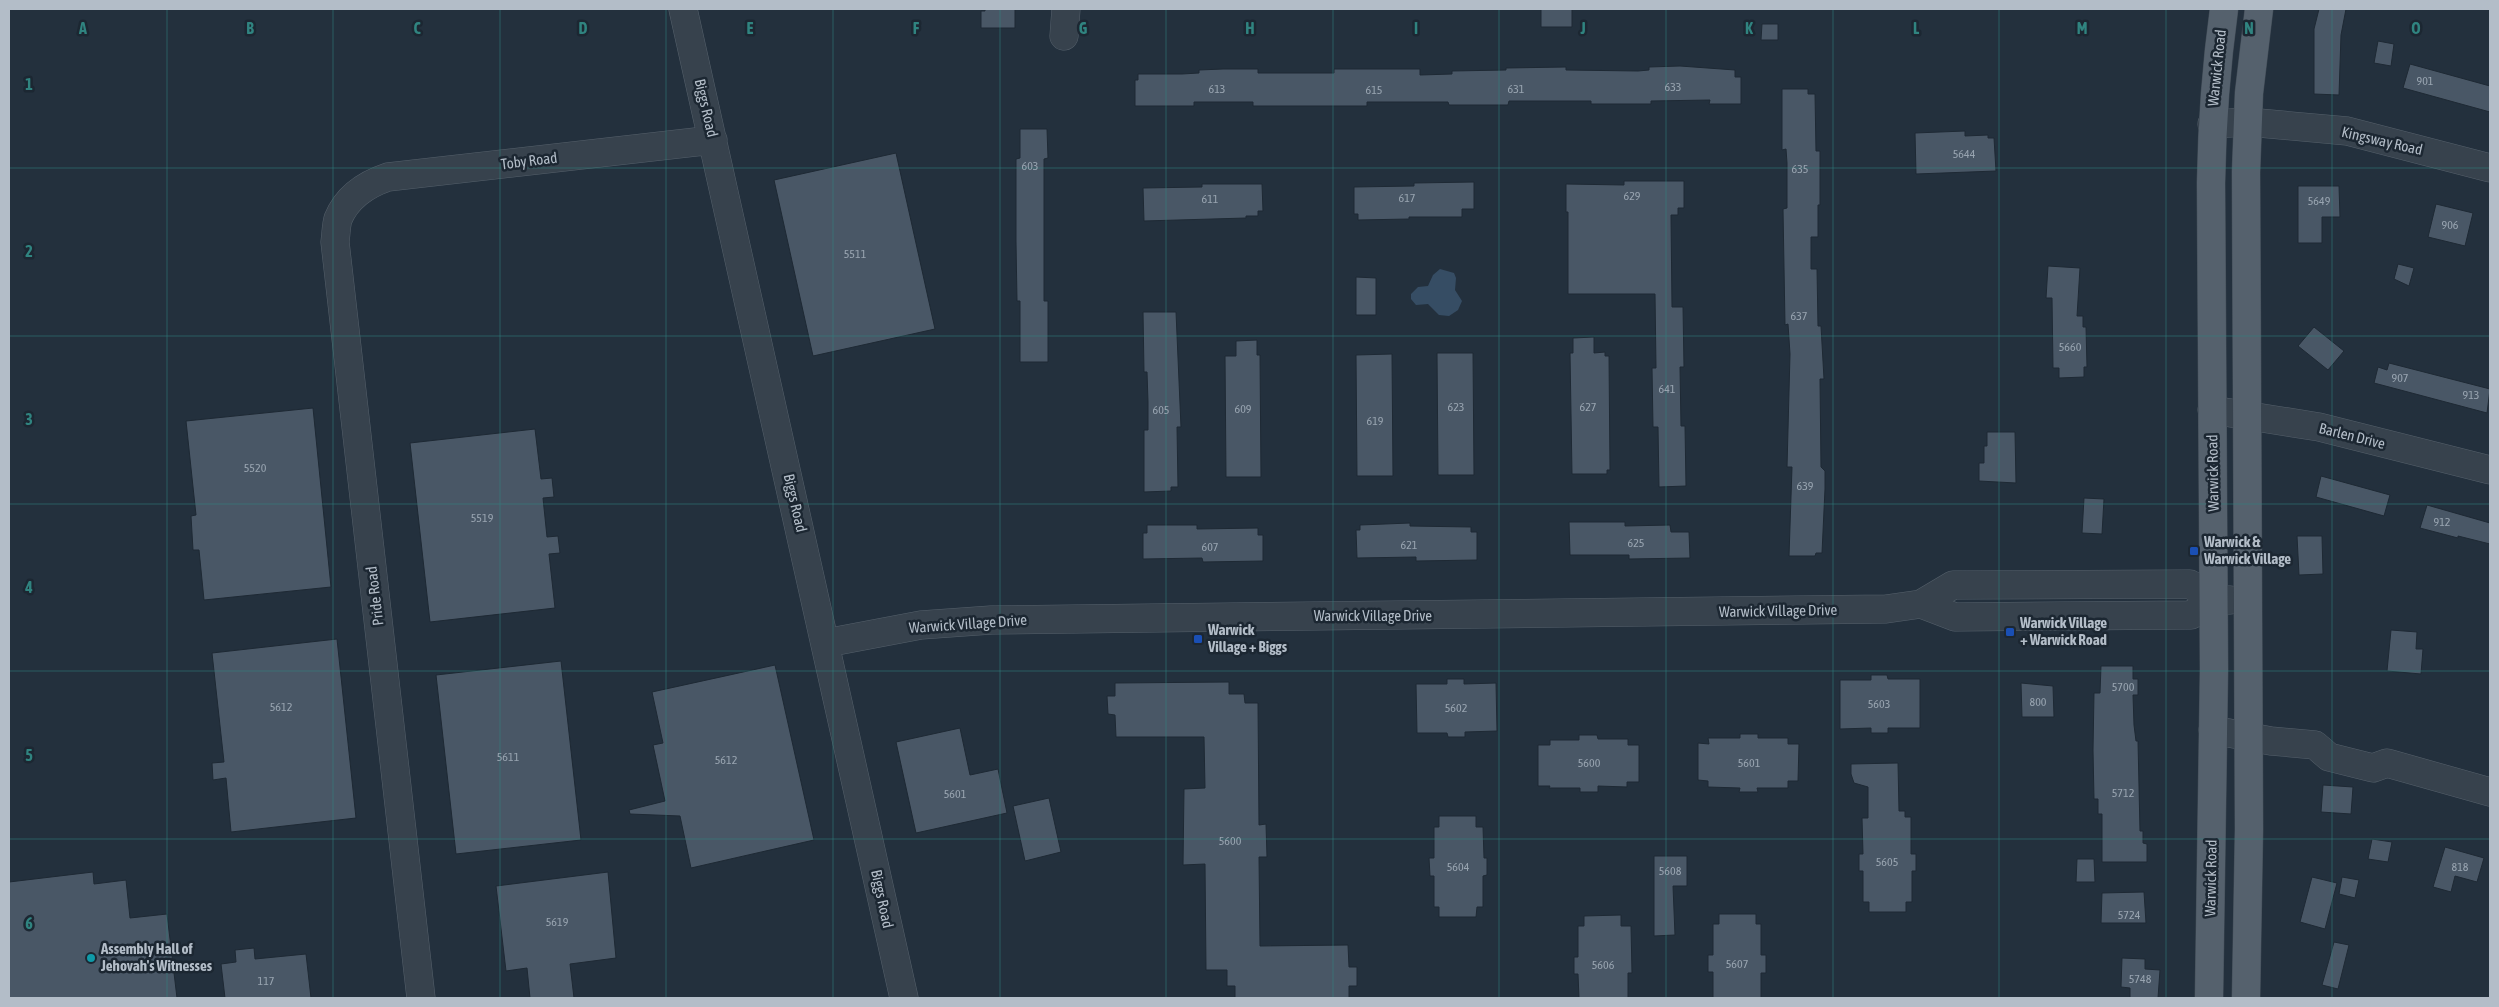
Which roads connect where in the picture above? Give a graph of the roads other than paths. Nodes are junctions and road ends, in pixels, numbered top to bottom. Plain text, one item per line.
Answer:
1 (683, 9) edge
2 (1066, 9) edge
3 (2224, 9) edge
4 (2259, 9) edge
5 (1064, 36) dead end
6 (2248, 122) junction
7 (2212, 124) junction
8 (713, 140) junction
9 (2490, 168) edge
10 (352, 199) joint
11 (2212, 410) junction
12 (2247, 416) junction
13 (2490, 470) edge
14 (2214, 600) junction
15 (2248, 600) junction
16 (826, 643) junction
17 (2213, 730) junction
18 (2248, 737) junction
19 (2490, 792) edge
20 (421, 998) edge
21 (904, 998) edge
22 (2209, 998) edge
23 (2246, 998) edge

1 - 8 street, Biggs Road
2 - 5 street
3 - 7 main road, Warwick Road
4 - 6 main road
6 - 7 street, Kingsway Road
6 - 9 street, Kingsway Road
6 - 12 main road
7 - 11 main road, Warwick Road
8 - 10 street, Toby Road
8 - 16 street, Biggs Road
10 - 20 street, Pride Road
11 - 12 street, Barlen Drive
11 - 14 main road, Warwick Road
12 - 13 street, Barlen Drive
12 - 15 main road
14 - 15 street
14 - 16 street, Warwick Village Drive
14 - 17 main road, Warwick Road
15 - 18 main road
16 - 21 street, Biggs Road
17 - 18 street
17 - 22 main road, Warwick Road
18 - 19 street
18 - 23 main road

